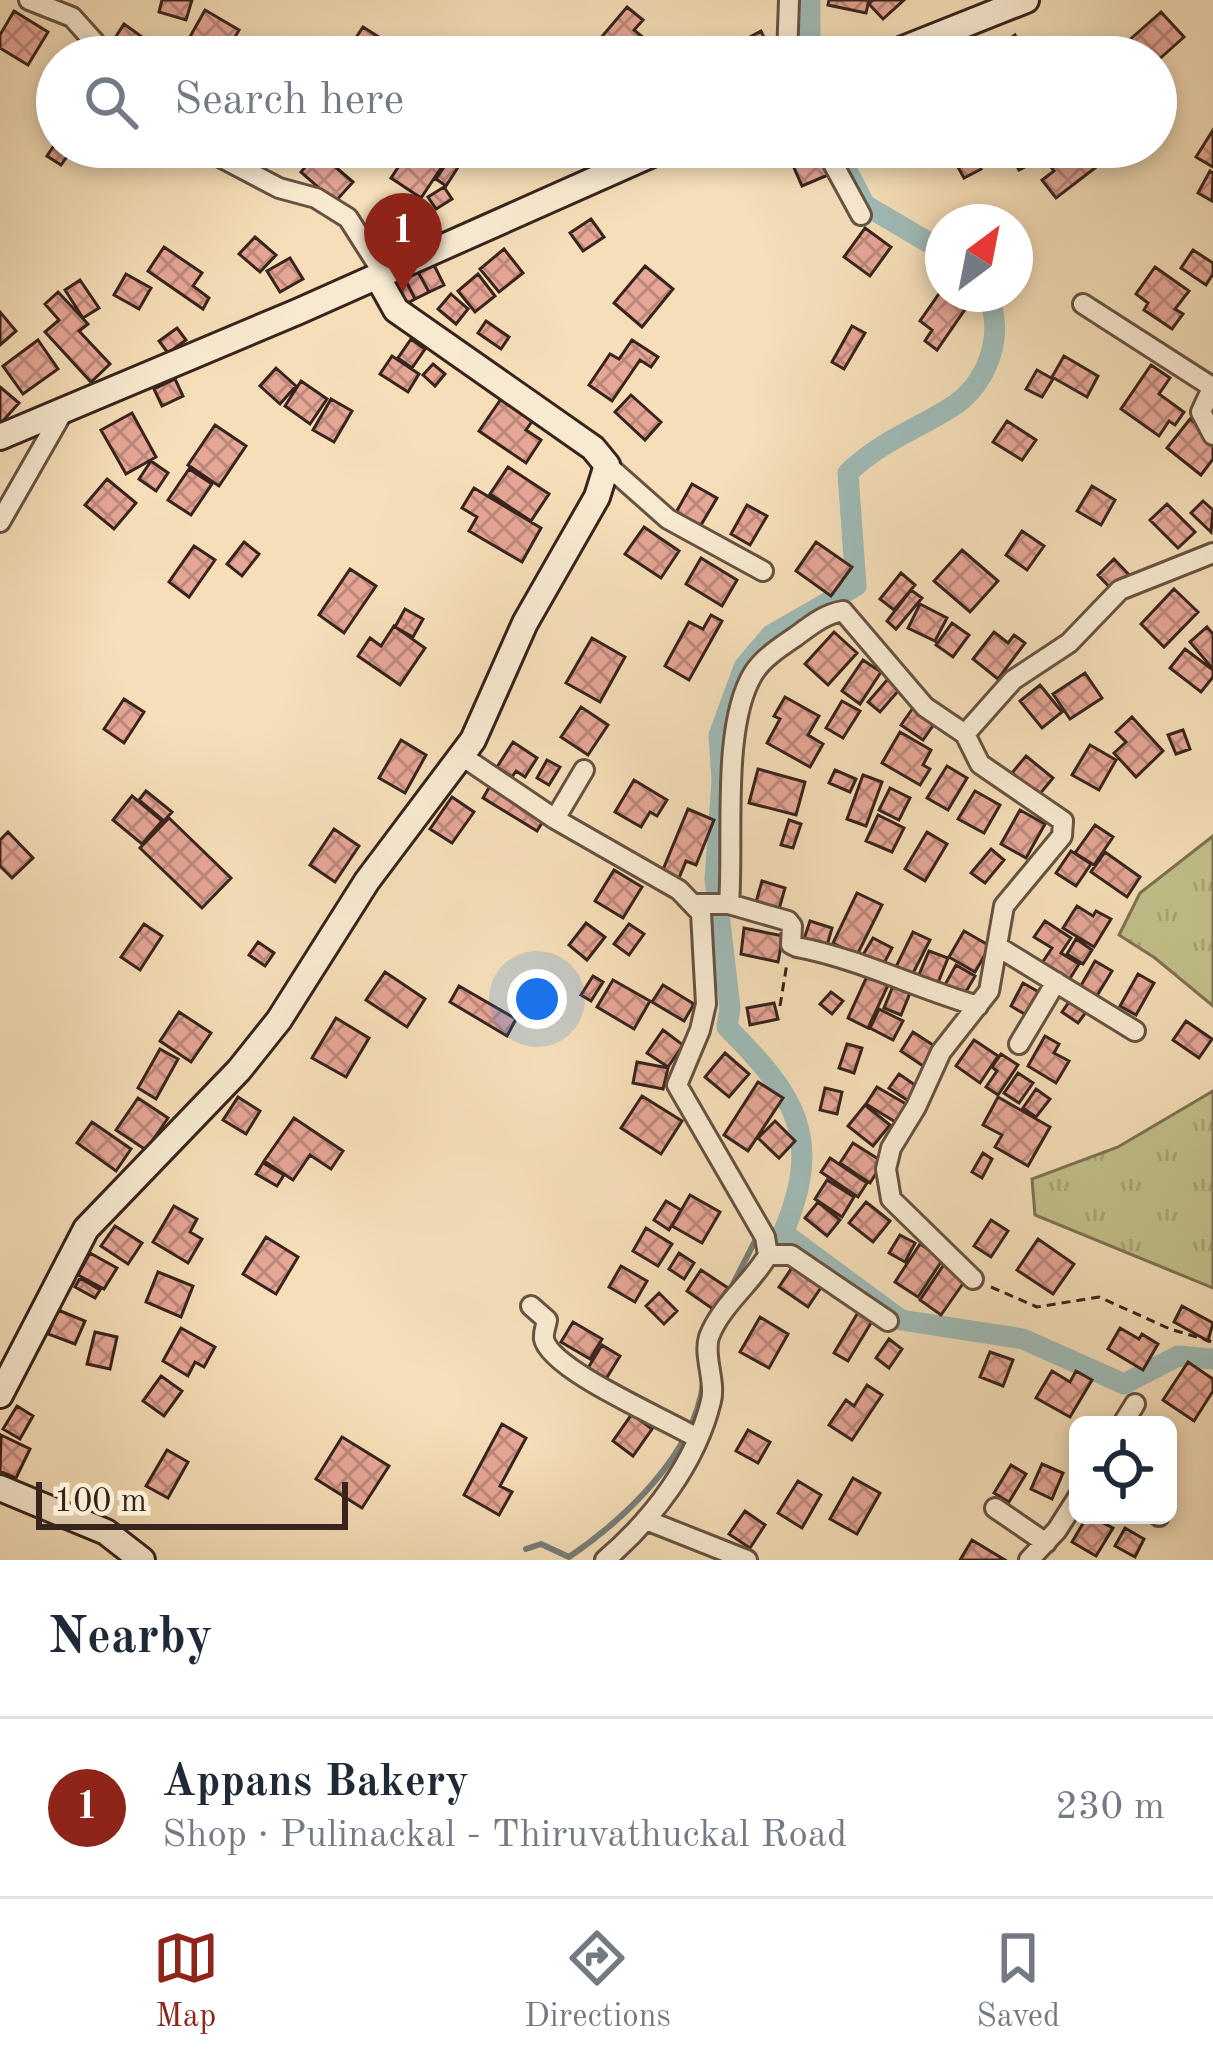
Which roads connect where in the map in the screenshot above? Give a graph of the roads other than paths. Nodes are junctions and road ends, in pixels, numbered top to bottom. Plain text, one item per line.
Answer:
1 (29, 0) edge
2 (789, 0) edge
3 (1026, 0) edge
4 (90, 36) edge
5 (788, 36) edge
6 (936, 36) edge
7 (241, 168) edge
8 (621, 168) edge
9 (835, 168) edge
10 (861, 215) dead end
11 (380, 275) junction
12 (1083, 304) dead end
13 (1212, 387) edge
14 (64, 410) junction
15 (1213, 435) edge
16 (0, 436) edge
17 (608, 465) junction
18 (0, 521) edge
19 (1211, 557) edge
20 (763, 571) dead end
21 (965, 734) junction
22 (461, 756) junction
23 (584, 770) dead end
24 (555, 819) junction
25 (696, 904) junction
26 (726, 904) junction
27 (1000, 948) junction
28 (1056, 982) junction
29 (978, 1006) junction
30 (1135, 1031) dead end
31 (1019, 1044) dead end
32 (766, 1246) junction
33 (973, 1279) road end
34 (531, 1306) dead end
35 (888, 1322) dead end
36 (0, 1395) edge
37 (1135, 1404) dead end
38 (1128, 1416) edge
39 (697, 1438) junction
40 (0, 1488) edge
41 (995, 1508) dead end
42 (1069, 1510) edge
43 (646, 1520) junction
44 (1046, 1543) junction
45 (142, 1560) edge
46 (605, 1560) edge
47 (747, 1560) edge
48 (1029, 1560) edge

1 - 4 street
2 - 5 street
3 - 6 street
7 - 11 street
8 - 11 street
9 - 10 street
11 - 14 street
11 - 17 street
12 - 13 street
13 - 15 street
14 - 16 street
14 - 18 street
17 - 20 street
17 - 22 street
19 - 21 street
21 - 26 street
21 - 27 street
22 - 24 street
22 - 36 street
23 - 24 street
24 - 25 street
25 - 26 street
25 - 32 street
26 - 29 street
27 - 28 street
27 - 29 street
28 - 30 street
28 - 31 street
29 - 33 street
32 - 35 street
32 - 39 street
34 - 39 street
37 - 38 street
39 - 43 street
40 - 45 street
41 - 44 street
42 - 44 street
43 - 46 street
43 - 47 street
44 - 48 street

